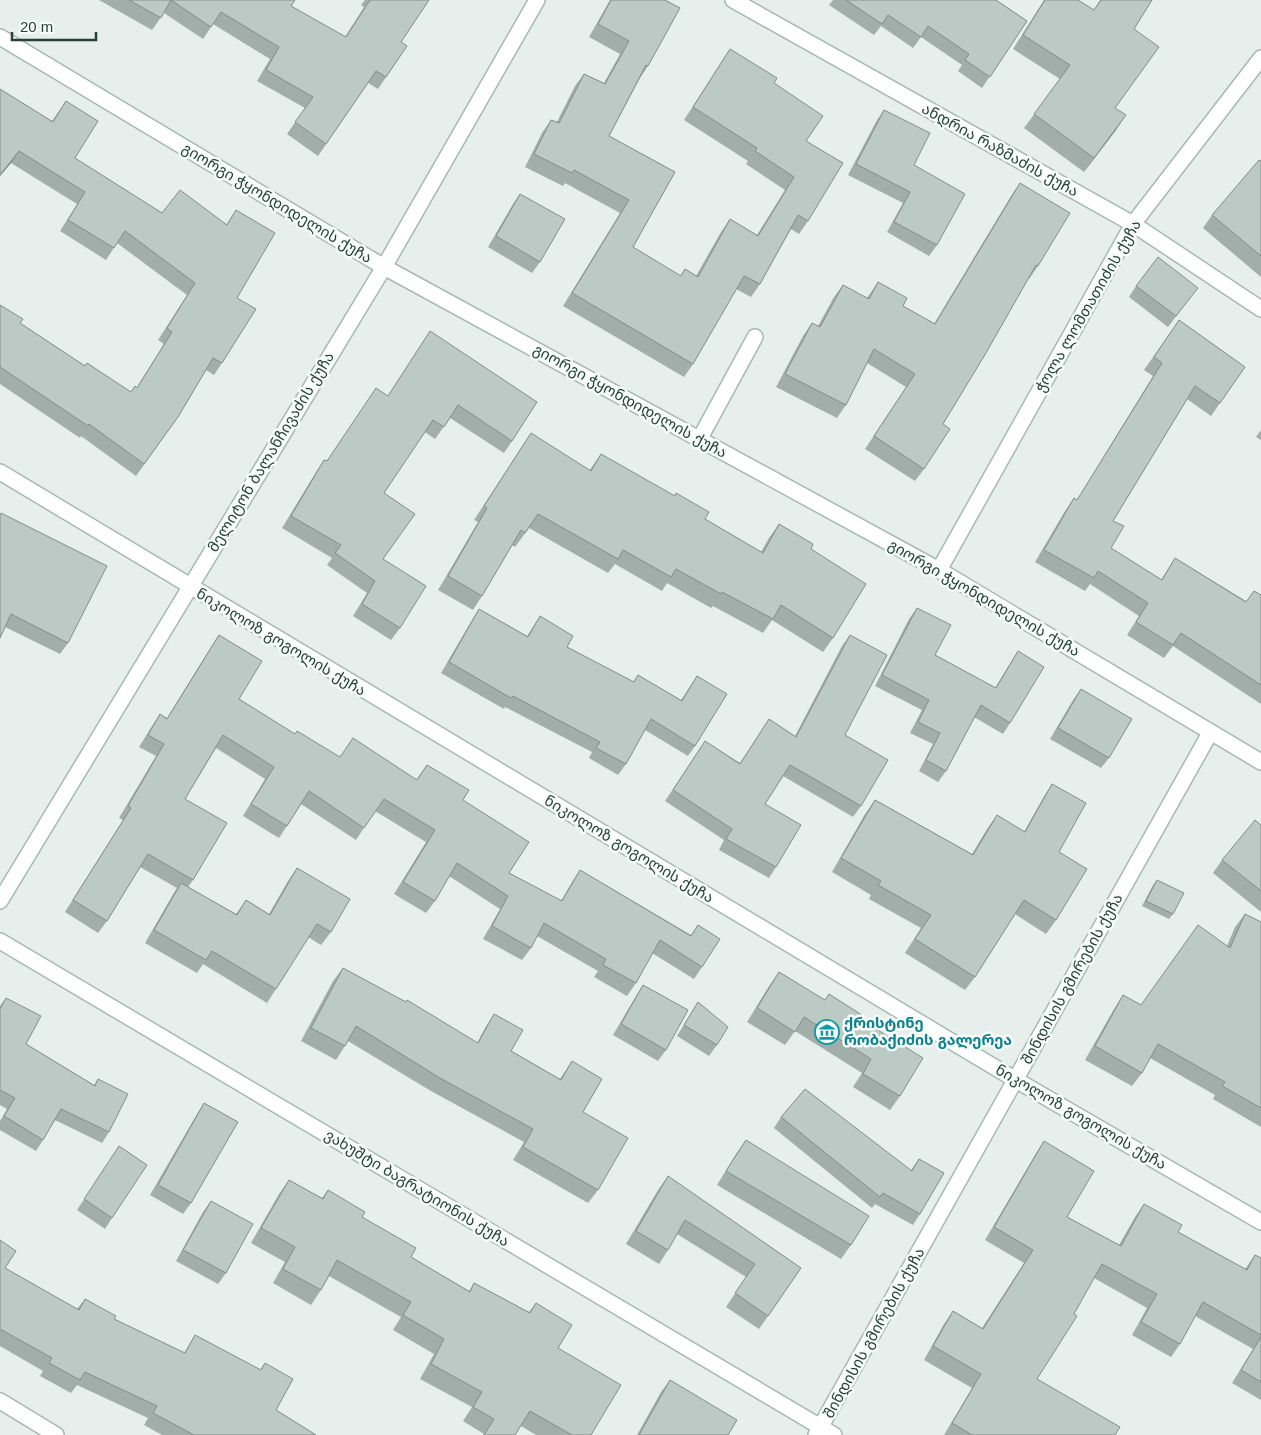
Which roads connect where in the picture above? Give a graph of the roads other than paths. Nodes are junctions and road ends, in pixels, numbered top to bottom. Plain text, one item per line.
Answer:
1 (537, 0) edge
2 (733, 0) edge
3 (0, 37) edge
4 (1261, 58) edge
5 (1133, 224) junction
6 (384, 267) junction
7 (1261, 309) edge
8 (756, 336) dead end
9 (699, 440) junction
10 (0, 472) edge
11 (939, 570) junction
12 (189, 587) junction
13 (1210, 733) junction
14 (1261, 762) edge
15 (0, 900) edge
16 (0, 941) edge
17 (1016, 1080) junction
18 (1261, 1222) edge
19 (0, 1401) edge
20 (823, 1432) edge
21 (56, 1435) edge

1 - 6 street, მელიტონ ბალანჩივაძის ქუჩა
2 - 5 street, ანდრია რაზმაძის ქუჩა
3 - 6 street, გიორგი ჭყონდიდელის ქუჩა
4 - 5 street, ჭოლა ლომთათიძის ქუჩა
5 - 7 street, ანდრია რაზმაძის ქუჩა
5 - 11 street, ჭოლა ლომთათიძის ქუჩა
6 - 9 street, გიორგი ჭყონდიდელის ქუჩა
6 - 12 street, მელიტონ ბალანჩივაძის ქუჩა
8 - 9 street
9 - 11 street, გიორგი ჭყონდიდელის ქუჩა
10 - 12 street, ნიკოლოზ გოგოლის ქუჩა
11 - 13 street, გიორგი ჭყონდიდელის ქუჩა
12 - 15 street, მელიტონ ბალანჩივაძის ქუჩა
12 - 17 street, ნიკოლოზ გოგოლის ქუჩა
13 - 14 street, გიორგი ჭყონდიდელის ქუჩა
13 - 17 street, შინდისის გმირების ქუჩა
16 - 20 street, ვახუშტი ბაგრატიონის ქუჩა
17 - 18 street, ნიკოლოზ გოგოლის ქუჩა
17 - 20 street, შინდისის გმირების ქუჩა
19 - 21 street

